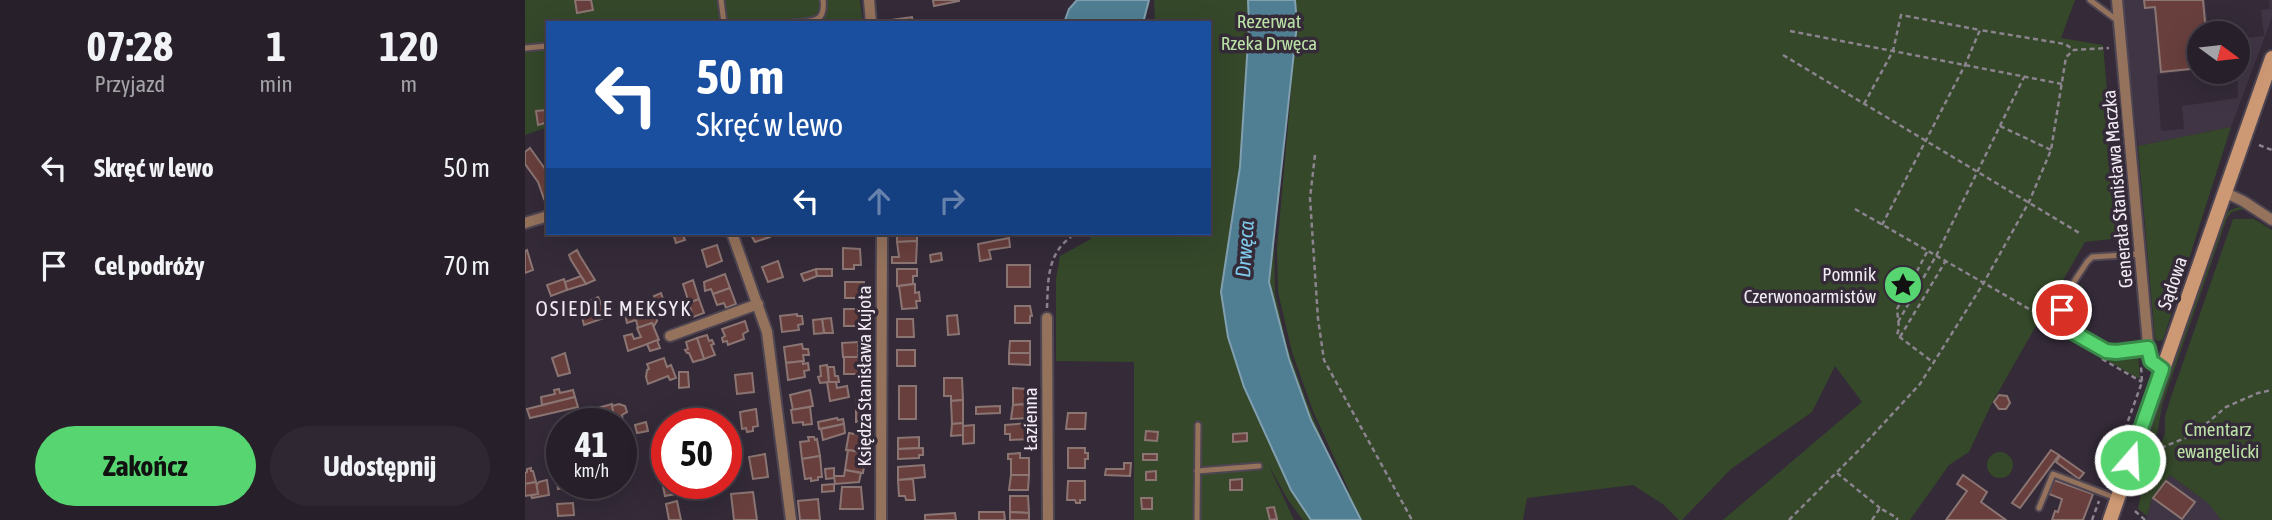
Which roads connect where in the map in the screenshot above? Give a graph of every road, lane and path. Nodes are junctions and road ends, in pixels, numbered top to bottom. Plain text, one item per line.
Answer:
1 (721, 0) edge
2 (823, 0) edge
3 (869, 0) edge
4 (2090, 0) edge
5 (2117, 0) edge
6 (724, 21) edge
7 (808, 21) edge
8 (871, 21) edge
9 (2119, 21) junction
10 (1980, 30) junction
11 (1790, 31) dead end
12 (546, 46) edge
13 (2112, 47) dead end
14 (525, 48) edge
15 (2074, 50) junction
16 (1893, 51) junction
17 (1783, 55) dead end
18 (2272, 58) edge
19 (1965, 65) junction
20 (2024, 77) junction
21 (2062, 84) junction
22 (1864, 104) junction
23 (2000, 125) junction
24 (1927, 141) junction
25 (2259, 145) dead end
26 (2051, 150) junction
27 (2272, 150) edge
28 (1315, 155) dead end
29 (1977, 172) junction
30 (2224, 192) junction
31 (2029, 202) junction
32 (1855, 209) dead end
33 (546, 217) edge
34 (2272, 220) edge
35 (525, 223) edge
36 (1882, 225) junction
37 (2081, 233) dead end
38 (733, 235) edge
39 (882, 235) edge
40 (1071, 237) dead end
41 (1928, 252) junction
42 (2140, 254) junction
43 (1936, 256) junction
44 (1945, 262) junction
45 (1910, 284) junction
46 (1983, 284) junction
47 (1917, 290) junction
48 (1906, 293) junction
49 (1913, 297) junction
50 (1924, 297) junction
51 (758, 304) junction
52 (1047, 318) joint
53 (2062, 318) junction
54 (1898, 322) junction
55 (670, 335) dead end
56 (1900, 337) junction
57 (2144, 348) junction
58 (1934, 363) junction
59 (2162, 369) junction
60 (2272, 390) edge
61 (1198, 425) dead end
62 (2153, 452) dead end
63 (1259, 466) dead end
64 (1197, 471) junction
65 (1836, 473) junction
66 (2102, 493) junction
67 (2117, 499) junction
68 (1880, 508) junction
69 (2039, 508) dead end
70 (2135, 511) dead end
71 (791, 520) edge
72 (881, 520) edge
73 (1048, 520) edge
74 (1197, 520) edge
75 (1412, 520) edge
76 (1789, 520) edge
77 (1872, 520) edge
78 (1897, 520) edge
79 (2092, 520) edge
80 (2110, 520) edge
81 (2145, 520) edge

1 - 6 lane
2 - 7 lane
3 - 8 street
4 - 9 lane
5 - 9 street, Generała Stanisława Maczka
9 - 42 street, Generała Stanisława Maczka
10 - 15 path
10 - 16 path
10 - 19 path
11 - 16 path
12 - 14 lane
13 - 15 path
15 - 21 path
16 - 19 path
16 - 22 path
17 - 22 path
18 - 30 main road, Sądowa
19 - 20 path
19 - 24 path
20 - 21 path
20 - 23 path
21 - 26 path
22 - 24 path
23 - 26 path
23 - 29 path
24 - 29 path
24 - 36 path
25 - 27 path
26 - 31 path
28 - 75 path
29 - 31 path
29 - 43 path
30 - 34 street
30 - 59 main road, Sądowa
31 - 37 path
31 - 46 path
32 - 36 path
33 - 35 street
36 - 41 path
38 - 51 street
39 - 72 street, Księdza Stanisława Kujota
40 - 52 path
41 - 43 path
41 - 45 path
42 - 53 lane
42 - 57 street, Generała Stanisława Maczka
43 - 44 path
43 - 47 path
44 - 46 path
44 - 50 path
45 - 47 path
45 - 48 path
46 - 53 path
46 - 58 path
47 - 49 path
47 - 50 path
48 - 49 path
48 - 54 path
49 - 54 path
50 - 56 path
51 - 55 street
51 - 71 street
52 - 73 street, Łazienna
53 - 57 lane
54 - 56 path
56 - 58 path
57 - 59 street, Generała Stanisława Maczka
57 - 66 path
58 - 65 path
59 - 67 main road, Sądowa
60 - 62 path
61 - 64 lane
63 - 64 lane
64 - 74 lane
65 - 68 path
65 - 76 path
66 - 67 lane
66 - 69 lane
66 - 79 path
67 - 80 main road, Sądowa
68 - 77 path
68 - 78 path
70 - 81 path

